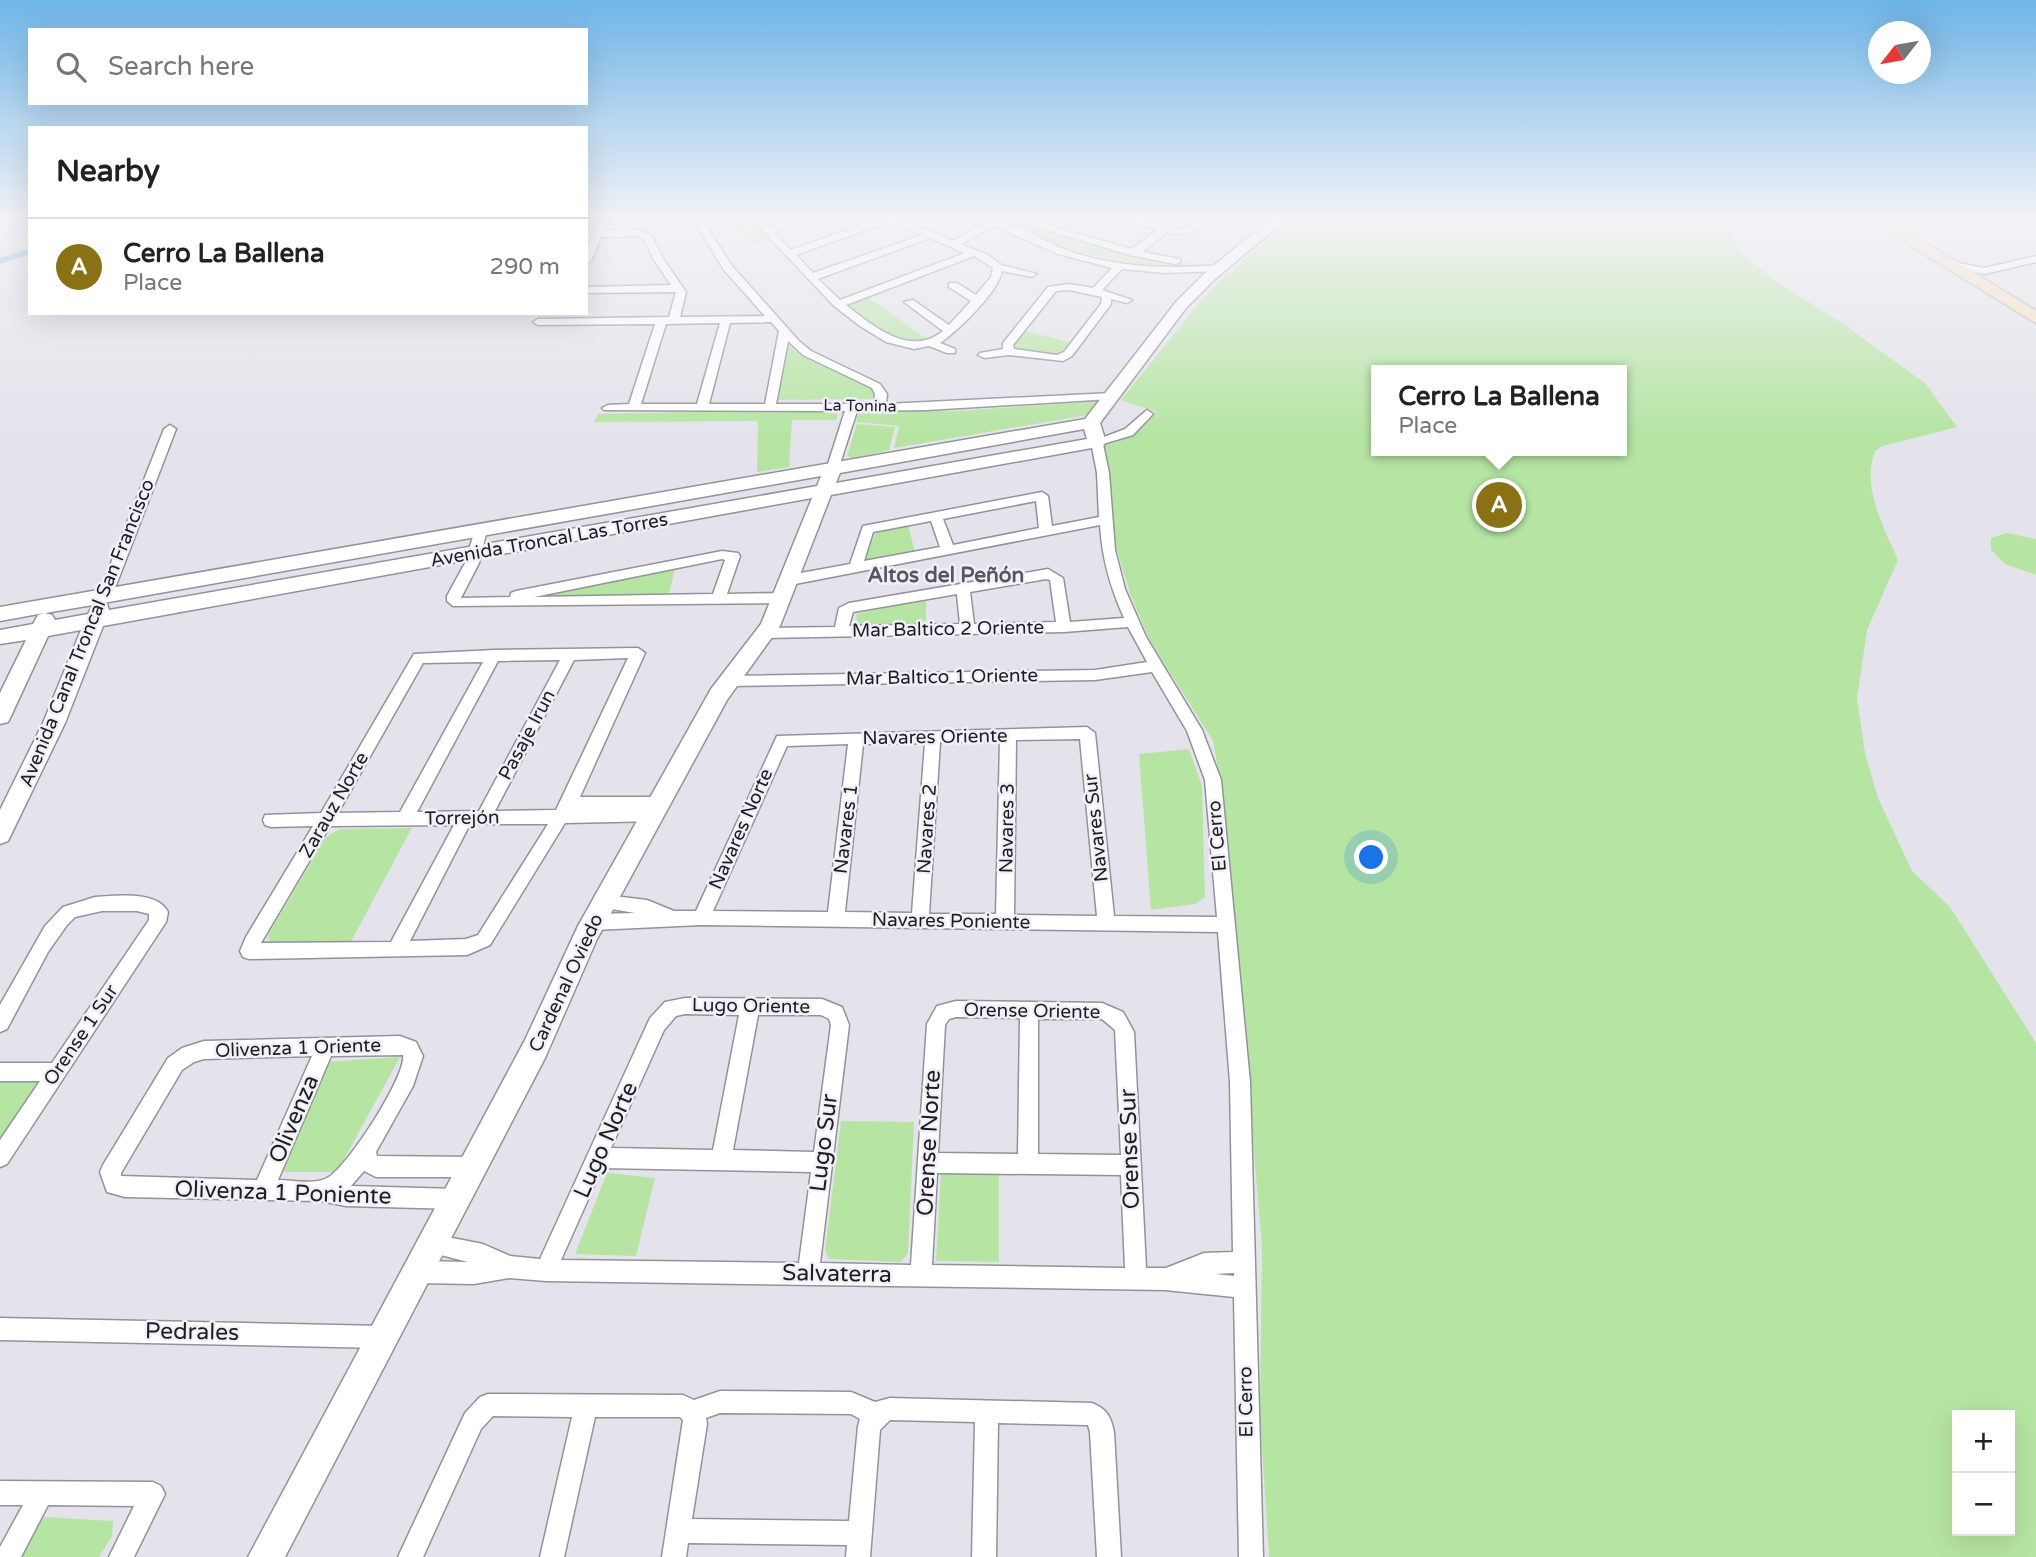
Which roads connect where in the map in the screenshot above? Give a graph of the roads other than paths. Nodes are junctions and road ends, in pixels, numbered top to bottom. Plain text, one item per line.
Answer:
1 (678, 288) edge
2 (588, 289) edge
3 (617, 289) edge
4 (747, 289) edge
5 (824, 289) edge
6 (879, 289) edge
7 (959, 289) edge
8 (987, 289) edge
9 (1055, 289) edge
10 (1071, 289) edge
11 (1091, 289) edge
12 (1194, 289) edge
13 (1988, 289) edge
14 (2019, 289) edge
15 (1089, 291) junction
16 (1106, 298) junction
17 (2036, 299) edge
18 (977, 300) junction
19 (1127, 300) dead end
20 (909, 302) dead end
21 (838, 304) junction
22 (563, 318) edge
23 (2036, 318) edge
24 (726, 319) junction
25 (774, 319) junction
26 (668, 320) junction
27 (538, 322) dead end
28 (949, 330) junction
29 (784, 331) junction
30 (931, 343) junction
31 (951, 351) dead end
32 (1009, 352) junction
33 (984, 355) dead end
34 (1112, 396) junction
35 (852, 405) junction
36 (770, 406) junction
37 (880, 406) junction
38 (702, 407) junction
39 (608, 408) dead end
40 (634, 408) junction
41 (1147, 414) dead end
42 (1091, 424) junction
43 (170, 429) dead end
44 (1097, 442) junction
45 (832, 470) junction
46 (771, 480) junction
47 (821, 491) junction
48 (769, 500) junction
49 (935, 515) junction
50 (1105, 520) junction
51 (481, 530) junction
52 (1046, 531) junction
53 (948, 550) junction
54 (477, 552) junction
55 (855, 568) junction
56 (964, 588) junction
57 (786, 589) junction
58 (105, 596) junction
59 (718, 600) junction
60 (52, 605) junction
61 (485, 605) junction
62 (0, 614) edge
63 (95, 621) junction
64 (1131, 622) junction
65 (1064, 627) junction
66 (968, 629) junction
67 (41, 630) junction
68 (841, 631) junction
69 (766, 633) junction
70 (0, 637) edge
71 (570, 654) junction
72 (494, 655) junction
73 (1155, 666) junction
74 (729, 681) junction
75 (0, 716) edge
76 (1087, 733) joint
77 (1008, 735) junction
78 (933, 737) junction
79 (856, 738) junction
80 (782, 740) joint
81 (565, 810) junction
82 (656, 810) junction
83 (466, 817) junction
84 (484, 817) junction
85 (405, 818) junction
86 (326, 819) junction
87 (271, 820) dead end
88 (0, 834) edge
89 (605, 902) junction
90 (701, 918) junction
91 (676, 920) junction
92 (836, 920) junction
93 (920, 921) junction
94 (594, 922) junction
95 (1006, 922) junction
96 (1106, 923) junction
97 (1226, 925) junction
98 (396, 950) junction
99 (750, 1006) junction
100 (1029, 1010) junction
101 (666, 1011) joint
102 (943, 1012) joint
103 (836, 1013) joint
104 (1119, 1020) joint
105 (0, 1023) edge
106 (325, 1047) junction
107 (0, 1072) edge
108 (57, 1072) junction
109 (366, 1152) junction
110 (0, 1157) edge
111 (599, 1158) junction
112 (721, 1160) junction
113 (822, 1162) junction
114 (928, 1163) junction
115 (1028, 1164) junction
116 (1131, 1166) junction
117 (473, 1167) junction
118 (111, 1182) joint
119 (263, 1190) junction
120 (320, 1191) junction
121 (456, 1199) junction
122 (432, 1244) junction
123 (1244, 1262) junction
124 (509, 1267) junction
125 (546, 1270) junction
126 (418, 1272) junction
127 (808, 1274) junction
128 (921, 1276) junction
129 (1136, 1279) junction
130 (1165, 1279) junction
131 (1245, 1288) junction
132 (0, 1329) edge
133 (383, 1336) junction
134 (586, 1405) junction
135 (987, 1410) junction
136 (694, 1413) junction
137 (875, 1416) junction
138 (0, 1493) edge
139 (42, 1493) junction
140 (678, 1531) junction
141 (859, 1545) edge
142 (8, 1557) edge
143 (121, 1557) edge
144 (266, 1557) edge
145 (410, 1557) edge
146 (552, 1557) edge
147 (674, 1557) edge
148 (984, 1557) edge
149 (1109, 1557) edge
150 (1251, 1557) edge

1 - 26 street
2 - 3 street
4 - 25 street
5 - 21 street
6 - 21 street
7 - 18 street
8 - 18 street
9 - 32 street
10 - 15 street
11 - 15 street
12 - 34 street
13 - 23 main road
14 - 17 main road
15 - 16 street
16 - 19 street
16 - 32 street
18 - 28 street
20 - 28 street
21 - 30 street
22 - 26 street
22 - 27 street
24 - 25 street
24 - 26 street
24 - 38 street
25 - 29 street
26 - 40 street
28 - 30 street
29 - 36 street
29 - 37 street
30 - 31 street
32 - 33 street
34 - 37 street, La Tonina
34 - 42 street
35 - 36 street, La Tonina
35 - 37 street, La Tonina
35 - 45 street, Cardenal Oviedo
36 - 38 street, La Tonina
38 - 40 street, La Tonina
39 - 40 street, La Tonina
41 - 44 street
42 - 44 street, El Cerro
42 - 45 street, Avenida Troncal Las Torres
43 - 58 street, Avenida Canal Troncal San Francisco
44 - 47 street, Avenida Troncal Las Torres
44 - 50 street, El Cerro
45 - 46 street, Avenida Troncal Las Torres
45 - 47 street, Cardenal Oviedo
46 - 48 street
46 - 51 street, Avenida Troncal Las Torres
47 - 48 street, Avenida Troncal Las Torres
47 - 57 street, Cardenal Oviedo
48 - 54 street, Avenida Troncal Las Torres
49 - 52 street
49 - 53 street
49 - 55 street
50 - 52 street
50 - 64 street, El Cerro
51 - 54 street
51 - 58 street, Avenida Troncal Las Torres
52 - 53 street
53 - 55 street
54 - 61 street
54 - 63 street, Avenida Troncal Las Torres
55 - 57 street
56 - 65 street
56 - 66 street
56 - 68 street
57 - 59 street
57 - 69 street, Cardenal Oviedo
58 - 60 street, Avenida Troncal Las Torres
58 - 63 street, Avenida Canal Troncal San Francisco
59 - 61 street
59 - 61 street
60 - 62 street, Avenida Troncal Las Torres
60 - 67 street
63 - 67 street, Avenida Troncal Las Torres
63 - 88 street, Avenida Canal Troncal San Francisco
64 - 65 street, Mar Baltico 2 Oriente
64 - 73 street, El Cerro
65 - 66 street, Mar Baltico 2 Oriente
66 - 68 street, Mar Baltico 2 Oriente
67 - 70 street, Avenida Troncal Las Torres
67 - 75 street
68 - 69 street, Mar Baltico 2 Oriente
69 - 74 street, Cardenal Oviedo
71 - 72 street
71 - 81 street
71 - 84 street, Pasaje Irun
72 - 85 street
72 - 86 street, Zarauz Norte
73 - 74 street, Mar Baltico 1 Oriente
73 - 97 street, El Cerro
74 - 82 street, Cardenal Oviedo
76 - 77 street, Navares Oriente
76 - 96 street, Navares Sur
77 - 78 street, Navares Oriente
77 - 95 street, Navares 3
78 - 79 street, Navares Oriente
78 - 93 street, Navares 2
79 - 80 street, Navares Oriente
79 - 92 street, Navares 1
80 - 90 street, Navares Norte
81 - 82 street, Torrejón
81 - 84 street, Torrejón
81 - 98 street
82 - 89 street, Cardenal Oviedo
83 - 84 street, Torrejón
83 - 85 street, Torrejón
83 - 98 street
85 - 86 street, Torrejón
86 - 87 street, Torrejón
86 - 98 street, Zarauz Norte
89 - 91 street, Navares Poniente
89 - 94 street, Cardenal Oviedo
90 - 91 street, Navares Poniente
90 - 92 street, Navares Poniente
91 - 94 street, Navares Poniente
92 - 93 street, Navares Poniente
93 - 95 street, Navares Poniente
94 - 117 street, Cardenal Oviedo
95 - 96 street, Navares Poniente
96 - 97 street, Navares Poniente
97 - 123 street, El Cerro
99 - 101 street, Lugo Oriente
99 - 103 street, Lugo Oriente
99 - 112 street
100 - 102 street, Orense Oriente
100 - 104 street, Orense Oriente
100 - 115 street
101 - 111 street, Lugo Norte
102 - 114 street, Orense Norte
103 - 113 street, Lugo Sur
104 - 116 street, Orense Sur
105 - 108 street, Orense 1 Sur
106 - 109 street, Olivenza 1 Oriente
106 - 118 street, Olivenza 1 Oriente
106 - 119 street, Olivenza
107 - 108 street
108 - 110 street, Orense 1 Sur
109 - 117 street
109 - 120 street
111 - 112 street
111 - 125 street, Lugo Norte
112 - 113 street
113 - 127 street, Lugo Sur
114 - 115 street
114 - 128 street, Orense Norte
115 - 116 street
116 - 129 street, Orense Sur
117 - 121 street, Cardenal Oviedo
118 - 119 street, Olivenza 1 Poniente
119 - 120 street, Olivenza 1 Poniente
120 - 121 street, Olivenza 1 Poniente
121 - 122 street, Cardenal Oviedo
122 - 124 street, Salvaterra
122 - 126 street, Cardenal Oviedo
123 - 130 street, Salvaterra
123 - 131 street, El Cerro
124 - 125 street, Salvaterra
124 - 126 street, Salvaterra
125 - 127 street, Salvaterra
126 - 133 street, Cardenal Oviedo
127 - 128 street, Salvaterra
128 - 129 street, Salvaterra
129 - 130 street, Salvaterra
130 - 131 street, Salvaterra
131 - 150 street, El Cerro
132 - 133 street, Pedrales
133 - 144 street, Cardenal Oviedo
134 - 136 street
134 - 145 street
134 - 146 street
135 - 137 street
135 - 148 street
135 - 149 street
136 - 137 street
136 - 140 street
137 - 141 street
138 - 139 street
139 - 142 street
139 - 143 street
140 - 141 street
140 - 147 street

